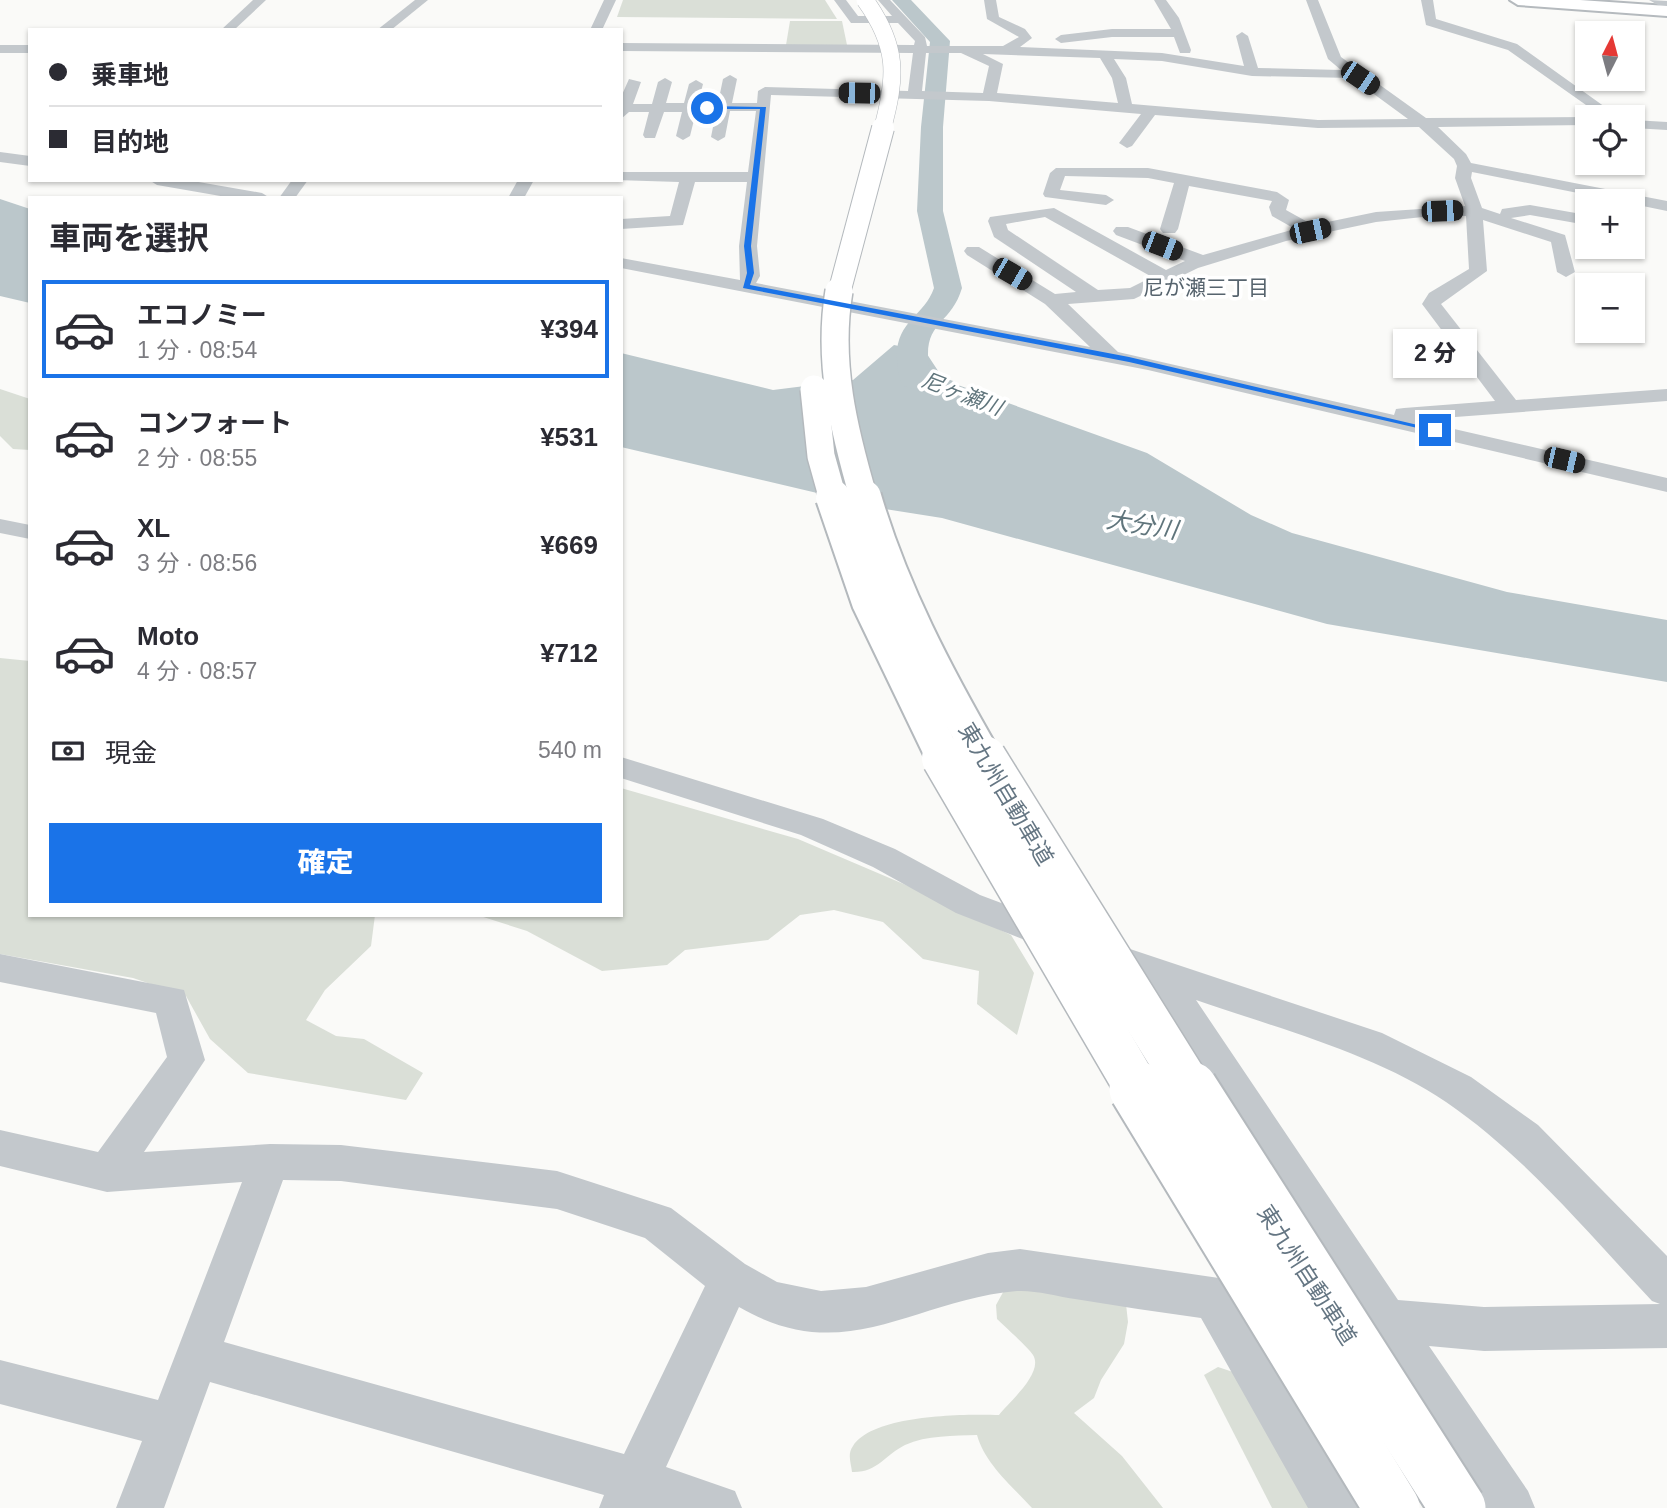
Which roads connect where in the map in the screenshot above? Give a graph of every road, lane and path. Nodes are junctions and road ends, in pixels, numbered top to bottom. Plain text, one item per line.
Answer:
1 (260, 0) edge
2 (422, 0) edge
3 (610, 0) edge
4 (840, 0) edge
5 (851, 0) edge
6 (865, 0) edge
7 (884, 0) edge
8 (990, 0) edge
9 (1160, 0) edge
10 (1312, 0) edge
11 (1427, 0) edge
12 (1518, 0) edge
13 (1655, 0) edge
14 (1542, 1) edge
15 (1604, 3) edge
16 (1667, 8) edge
17 (903, 19) junction
18 (229, 28) edge
19 (386, 28) edge
20 (597, 28) edge
21 (1179, 33) junction
22 (1242, 36) dead end
23 (623, 47) edge
24 (651, 47) junction
25 (922, 48) junction
26 (956, 48) junction
27 (28, 49) edge
28 (0, 50) edge
29 (1007, 50) junction
30 (1046, 54) junction
31 (1105, 55) junction
32 (988, 58) junction
33 (1188, 60) junction
34 (644, 65) dead end
35 (1252, 72) junction
36 (1288, 74) junction
37 (1353, 74) junction
38 (730, 79) dead end
39 (634, 82) dead end
40 (665, 82) dead end
41 (696, 84) dead end
42 (1288, 89) dead end
43 (915, 94) junction
44 (989, 97) junction
45 (1595, 105) edge
46 (763, 107) junction
47 (1126, 107) junction
48 (623, 108) edge
49 (658, 108) junction
50 (690, 108) junction
51 (724, 108) junction
52 (623, 110) edge
53 (1151, 110) junction
54 (1575, 121) edge
55 (1422, 124) junction
56 (1645, 125) edge
57 (1667, 126) edge
58 (1645, 129) edge
59 (650, 135) dead end
60 (683, 136) dead end
61 (718, 137) dead end
62 (1127, 143) dead end
63 (1667, 144) edge
64 (0, 157) edge
65 (28, 161) edge
66 (1465, 166) junction
67 (679, 172) junction
68 (633, 173) edge
69 (754, 177) junction
70 (1183, 180) junction
71 (169, 182) edge
72 (250, 196) edge
73 (1106, 200) dead end
74 (1667, 206) edge
75 (1483, 213) junction
76 (1575, 218) edge
77 (631, 229) edge
78 (1169, 229) dead end
79 (1122, 231) dead end
80 (1310, 231) junction
81 (1089, 237) junction
82 (973, 251) dead end
83 (1031, 252) junction
84 (1202, 261) junction
85 (623, 263) edge
86 (1566, 272) dead end
87 (1164, 276) junction
88 (746, 287) junction
89 (1094, 296) junction
90 (1052, 300) junction
91 (1110, 356) junction
92 (1667, 395) edge
93 (1508, 405) junction
94 (1380, 417) junction
95 (1667, 485) edge
96 (0, 526) edge
97 (28, 531) edge
98 (623, 768) edge
99 (0, 968) edge
100 (1162, 973) junction
101 (0, 1148) edge
102 (270, 1162) junction
103 (107, 1173) junction
104 (730, 1279) junction
105 (1667, 1286) edge
106 (1214, 1299) junction
107 (1385, 1323) junction
108 (1667, 1326) edge
109 (197, 1356) junction
110 (0, 1382) edge
111 (171, 1426) junction
112 (630, 1495) edge
113 (140, 1508) edge
114 (718, 1508) edge
115 (1334, 1508) edge
116 (1392, 1508) edge
117 (1458, 1508) edge
118 (1510, 1508) edge

1 - 18 street
2 - 19 street
3 - 20 street
4 - 17 street
5 - 116 main road, 東九州自動車道, bridge
6 - 117 main road, 東九州自動車道, bridge
7 - 17 street
8 - 29 street
9 - 21 street
10 - 37 street
11 - 45 street
12 - 14 main road
13 - 16 street
14 - 15 main road
15 - 16 main road
17 - 25 street
21 - 30 street
21 - 33 street
22 - 35 street
23 - 24 street
24 - 25 street
24 - 34 street
25 - 26 street
25 - 43 street
26 - 29 street
26 - 32 street
27 - 28 street
29 - 30 street
29 - 32 street
30 - 31 street
31 - 33 street
31 - 47 street
32 - 44 street
33 - 35 street
35 - 36 street
36 - 37 street
36 - 42 street
37 - 55 street
38 - 51 street
39 - 48 street
40 - 49 street
41 - 50 street
43 - 44 street
43 - 46 street
44 - 47 street
46 - 51 street
46 - 69 street
47 - 53 street
49 - 50 street
49 - 52 street
49 - 59 street
50 - 51 street
50 - 60 street
51 - 61 street
53 - 55 street
53 - 62 street
54 - 55 street
55 - 66 street
56 - 57 street
58 - 63 street
64 - 65 street
66 - 74 street
66 - 75 street
67 - 68 street
67 - 69 street
67 - 77 street
69 - 88 street
70 - 73 street
70 - 78 street
70 - 80 street
71 - 72 street
75 - 76 street
75 - 80 street
75 - 86 street
75 - 93 street
79 - 84 street
80 - 84 street
81 - 83 street
81 - 83 street
81 - 87 street
82 - 90 street
83 - 89 street
84 - 87 street
85 - 88 street
87 - 89 street
88 - 91 street
89 - 90 street
90 - 91 street
91 - 94 street
92 - 93 street
93 - 94 street
94 - 95 street
96 - 97 street
98 - 100 street
99 - 103 street
100 - 105 street
100 - 107 street
101 - 103 street
102 - 103 street
102 - 104 street
102 - 109 street
104 - 106 street
104 - 112 street
106 - 107 street
106 - 115 street
107 - 108 street
107 - 118 street
109 - 111 street
109 - 112 street
110 - 111 street
111 - 113 street
112 - 114 street

